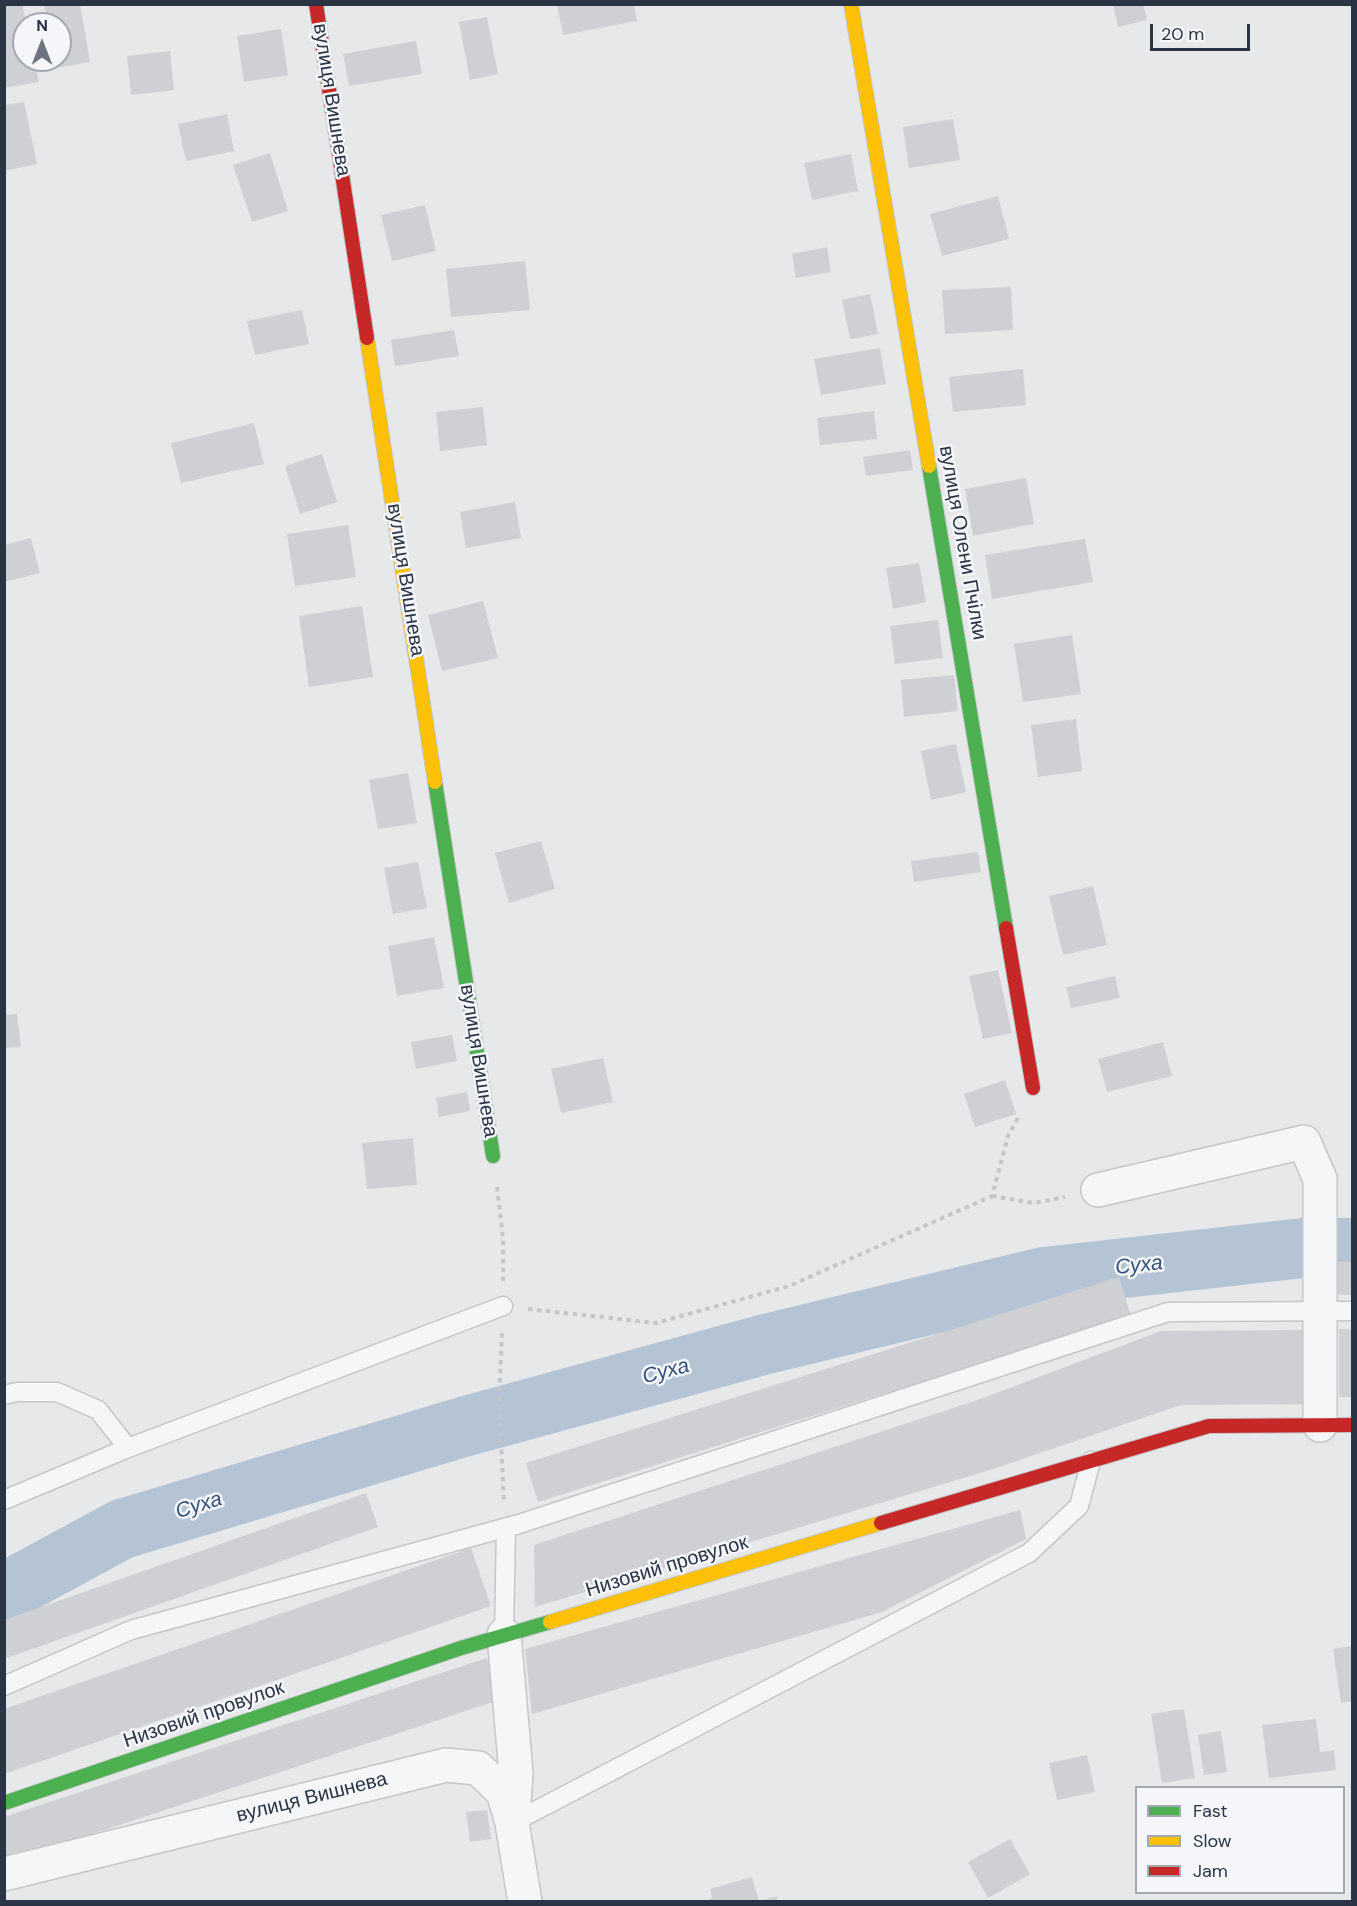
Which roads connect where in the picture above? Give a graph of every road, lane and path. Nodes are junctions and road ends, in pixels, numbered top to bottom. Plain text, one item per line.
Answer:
1 (316, 4) edge
2 (852, 4) edge
3 (1033, 1088) joint
4 (493, 1156) joint
5 (1098, 1190) joint
6 (992, 1196) junction
7 (503, 1238) dead end
8 (502, 1306) joint
9 (1320, 1311) junction
10 (1353, 1311) edge
11 (4, 1395) edge
12 (499, 1400) dead end
13 (1320, 1425) junction
14 (1353, 1425) edge
15 (128, 1448) junction
16 (1091, 1461) junction
17 (4, 1500) edge
18 (506, 1527) junction
19 (504, 1635) junction
20 (4, 1686) edge
21 (4, 1803) edge
22 (512, 1823) junction
23 (4, 1874) edge
24 (525, 1902) edge

1 - 4 street, вулиця Вишнева
2 - 3 street, вулиця Олени Пчілки
3 - 6 path
4 - 7 path
5 - 6 path
5 - 9 street
6 - 8 path
8 - 15 lane
9 - 10 lane
9 - 13 street
9 - 18 lane
11 - 15 lane
12 - 18 path
13 - 14 street, Низовий провулок
13 - 16 street, Низовий провулок
15 - 17 lane
16 - 19 street, Низовий провулок
16 - 22 lane
18 - 19 lane
18 - 20 lane
19 - 21 street, Низовий провулок
19 - 22 street
22 - 23 street, вулиця Вишнева
22 - 24 street, вулиця Вишнева

